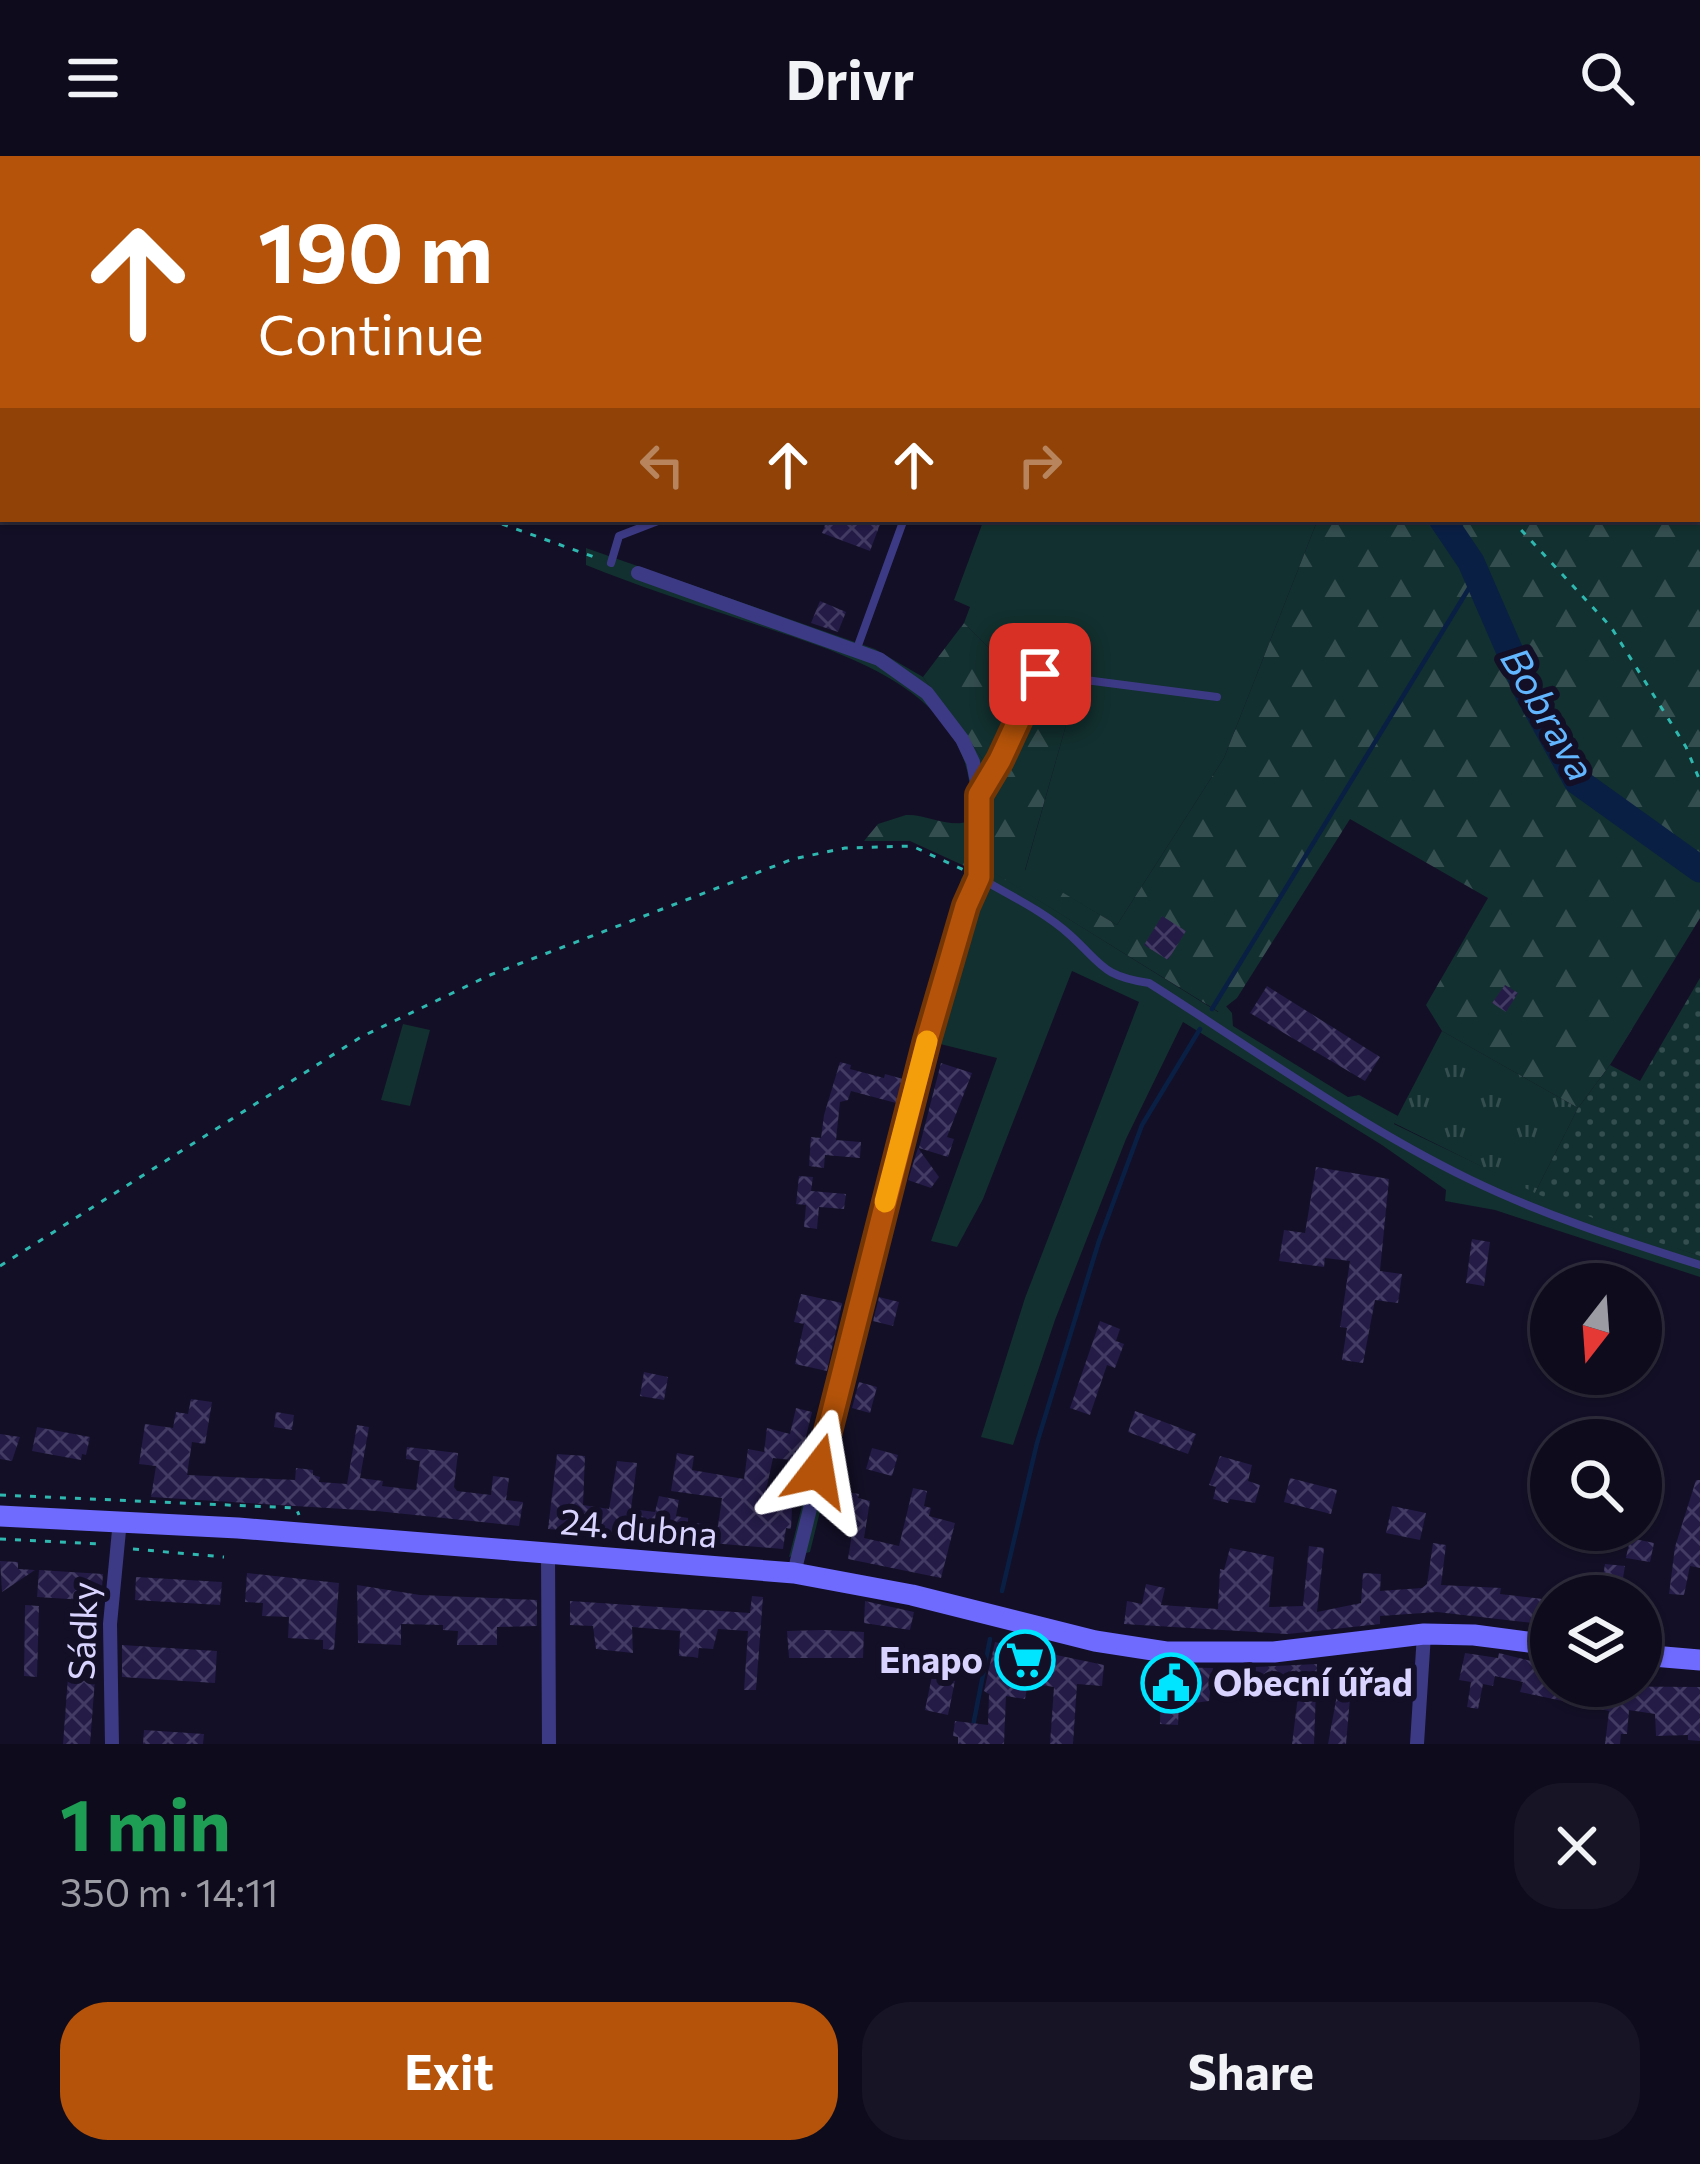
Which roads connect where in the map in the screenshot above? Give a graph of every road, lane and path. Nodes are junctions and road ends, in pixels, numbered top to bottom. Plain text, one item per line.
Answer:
1 (496, 522) edge
2 (655, 522) edge
3 (903, 522) edge
4 (1514, 522) edge
5 (611, 563) joint
6 (638, 573) dead end
7 (856, 650) junction
8 (1217, 697) dead end
9 (1700, 781) edge
10 (979, 795) junction
11 (979, 877) junction
12 (1700, 1265) edge
13 (0, 1266) edge
14 (0, 1516) edge
15 (120, 1520) junction
16 (0, 1539) edge
17 (118, 1545) junction
18 (548, 1553) junction
19 (224, 1557) dead end
20 (794, 1573) junction
21 (1424, 1634) junction
22 (1530, 1642) edge
23 (1662, 1656) edge
24 (1699, 1657) edge
25 (112, 1744) edge
26 (549, 1744) edge
27 (1417, 1744) edge

1 - 5 path
2 - 5 lane
3 - 7 lane
4 - 9 path
6 - 7 street
7 - 10 street
8 - 10 lane
10 - 11 street
11 - 12 lane
11 - 13 path
11 - 20 street
14 - 15 main road, 24. dubna
15 - 17 street, Sádky
15 - 18 main road, 24. dubna
16 - 17 path
17 - 19 path
17 - 25 street, Sádky
18 - 20 main road, 24. dubna
18 - 26 street
20 - 21 main road, 24. dubna
21 - 22 main road, 24. dubna
21 - 27 street
23 - 24 main road

